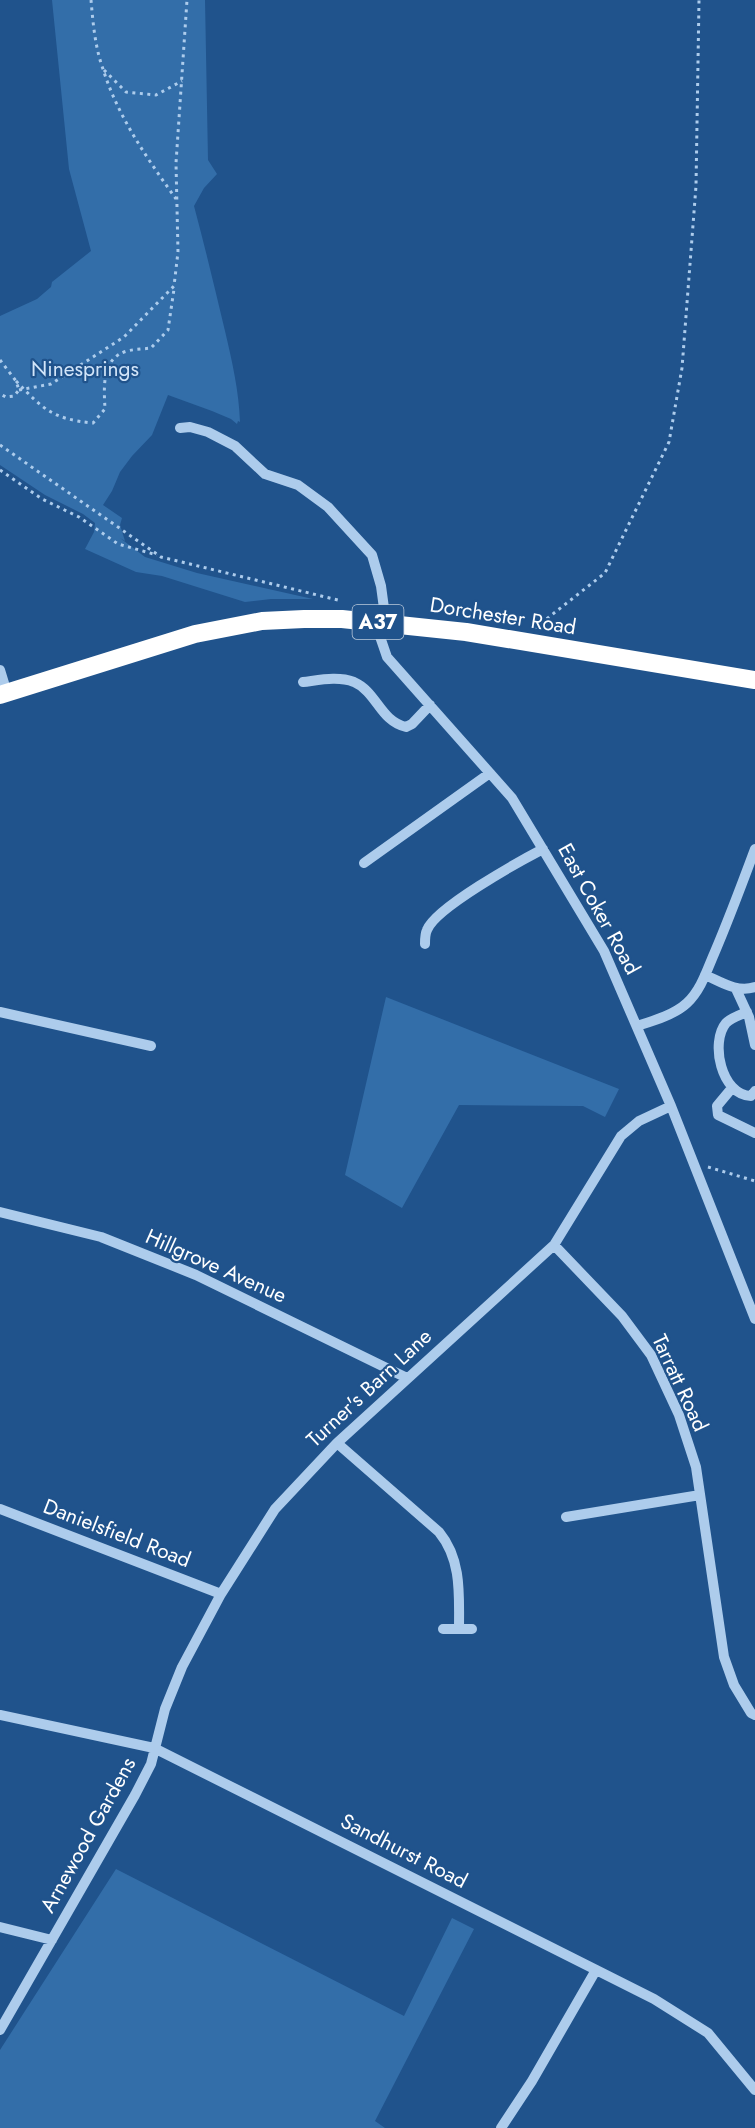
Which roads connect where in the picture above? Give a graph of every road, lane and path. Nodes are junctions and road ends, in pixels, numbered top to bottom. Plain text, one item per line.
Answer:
1 (91, 0) edge
2 (187, 0) edge
3 (699, 0) edge
4 (102, 69) junction
5 (182, 81) junction
6 (177, 201) junction
7 (174, 286) junction
8 (0, 360) edge
9 (16, 381) junction
10 (19, 390) junction
11 (0, 394) edge
12 (180, 429) dead end
13 (0, 446) edge
14 (0, 470) edge
15 (161, 557) junction
16 (345, 602) dead end
17 (381, 622) junction
18 (528, 634) dead end
19 (0, 670) edge
20 (755, 680) edge
21 (303, 682) dead end
22 (3, 694) edge
23 (430, 705) junction
24 (490, 773) junction
25 (543, 849) junction
26 (755, 849) edge
27 (364, 863) dead end
28 (425, 944) dead end
29 (705, 975) junction
30 (755, 987) edge
31 (736, 989) junction
32 (0, 1012) edge
33 (747, 1012) junction
34 (637, 1026) junction
35 (151, 1046) dead end
36 (755, 1046) edge
37 (732, 1088) junction
38 (755, 1091) edge
39 (671, 1106) junction
40 (755, 1133) edge
41 (696, 1167) junction
42 (755, 1181) edge
43 (0, 1212) edge
44 (554, 1245) junction
45 (755, 1319) edge
46 (407, 1378) junction
47 (337, 1443) junction
48 (700, 1496) junction
49 (0, 1509) edge
50 (566, 1516) dead end
51 (221, 1594) junction
52 (443, 1629) dead end
53 (459, 1629) junction
54 (472, 1629) dead end
55 (0, 1715) edge
56 (755, 1715) edge
57 (154, 1748) junction
58 (0, 1927) edge
59 (52, 1940) junction
60 (596, 1970) junction
61 (0, 2030) edge
62 (755, 2090) edge
63 (501, 2128) edge

1 - 4 path
2 - 5 path
3 - 18 path
4 - 5 path
4 - 6 path
5 - 6 path
6 - 7 path
7 - 9 path
7 - 10 path
8 - 9 path
9 - 10 path
10 - 11 path
12 - 17 street, East Coker Road
13 - 15 path
14 - 15 path
15 - 16 path
17 - 20 highway, Dorchester Road / A37
17 - 22 highway, Dorchester Road / A37
17 - 23 street, East Coker Road
19 - 22 street
21 - 23 street
23 - 24 street, East Coker Road
24 - 25 street, East Coker Road
24 - 27 street
25 - 28 street
25 - 34 street, East Coker Road
26 - 29 street
29 - 31 street
29 - 34 street
30 - 31 street
31 - 33 street
32 - 35 street
33 - 36 street
33 - 37 street
34 - 39 street, East Coker Road
37 - 38 street
37 - 40 street
39 - 41 street, East Coker Road
39 - 44 street, Turner's Barn Lane
41 - 42 path
41 - 45 street, East Coker Road
43 - 46 street, Hillgrove Avenue
44 - 46 street, Turner's Barn Lane
44 - 48 street, Tarratt Road
46 - 47 street, Turner's Barn Lane
47 - 51 street, Turner's Barn Lane
47 - 53 street
48 - 50 street
48 - 56 street, Tarratt Road
49 - 51 street, Danielsfield Road
51 - 57 street, Turner's Barn Lane
52 - 53 street
53 - 54 street
55 - 57 street, Sandhurst Road
57 - 59 street, Arnewood Gardens
57 - 60 street, Sandhurst Road
58 - 59 street, Arnewood Gardens
59 - 61 street, Arnewood Gardens
60 - 62 street, Sandhurst Road
60 - 63 street

